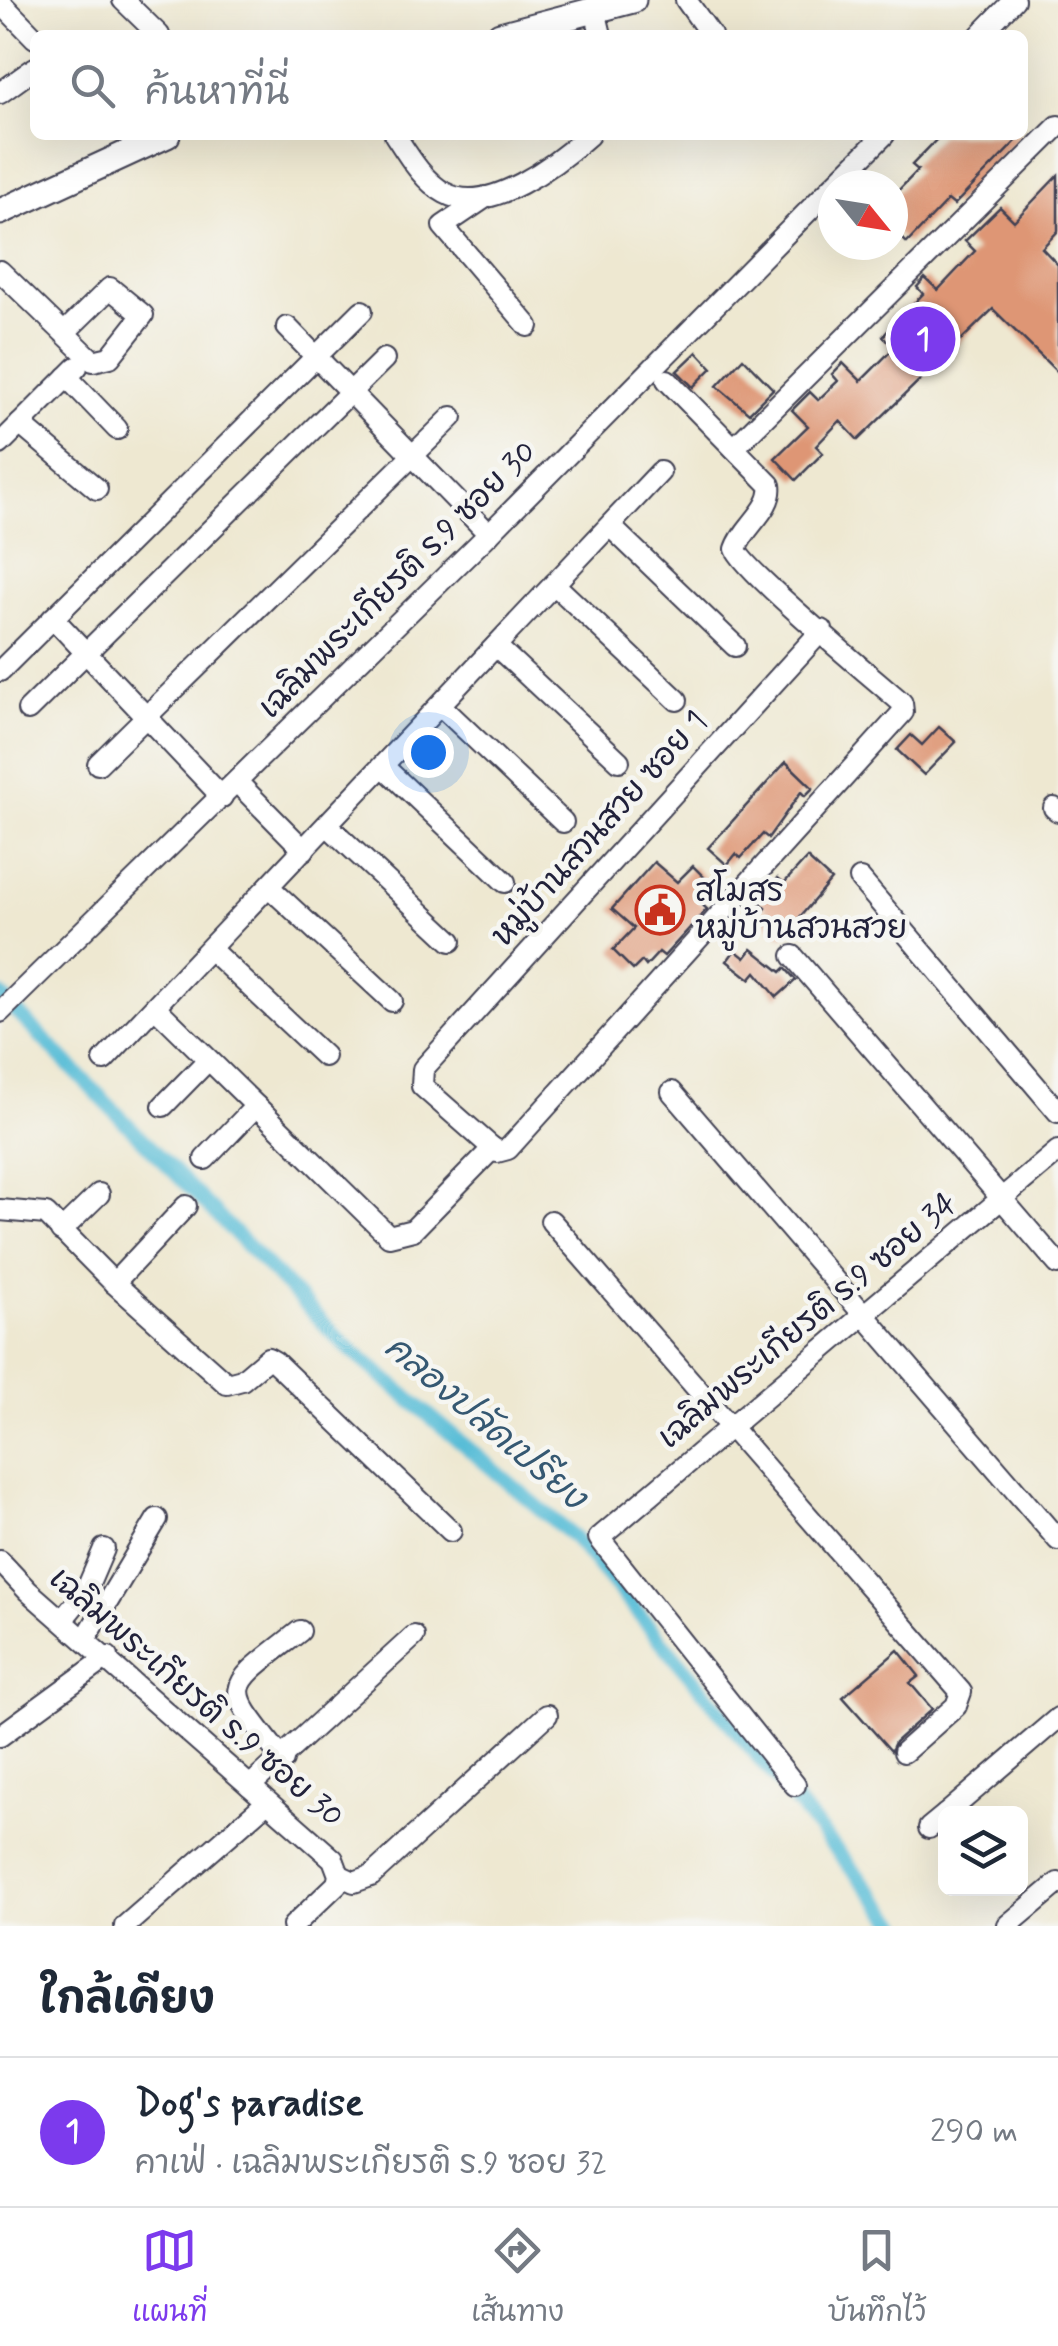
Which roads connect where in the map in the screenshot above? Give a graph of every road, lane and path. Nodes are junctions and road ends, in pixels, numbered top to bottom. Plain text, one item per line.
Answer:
1 (122, 0) edge
2 (633, 0) edge
3 (686, 0) edge
4 (1014, 0) edge
5 (3, 10) edge
6 (601, 13) edge
7 (155, 30) edge
8 (523, 30) edge
9 (708, 30) edge
10 (985, 30) edge
11 (30, 34) edge
12 (30, 72) edge
13 (0, 94) edge
14 (1058, 126) edge
15 (398, 140) edge
16 (582, 140) edge
17 (879, 140) edge
18 (129, 143) edge
19 (850, 170) edge
20 (487, 195) junction
21 (818, 202) edge
22 (0, 212) edge
23 (0, 270) edge
24 (362, 311) dead end
25 (528, 326) dead end
26 (287, 328) dead end
27 (64, 332) dead end
28 (315, 357) junction
29 (384, 359) dead end
30 (666, 380) dead end
31 (350, 391) junction
32 (452, 417) dead end
33 (20, 424) junction
34 (117, 429) dead end
35 (0, 444) edge
36 (734, 448) junction
37 (414, 455) junction
38 (660, 472) dead end
39 (98, 489) dead end
40 (610, 526) junction
41 (489, 534) junction
42 (554, 584) junction
43 (53, 618) junction
44 (822, 630) junction
45 (496, 646) junction
46 (736, 646) dead end
47 (84, 654) junction
48 (0, 671) edge
49 (677, 700) dead end
50 (441, 706) junction
51 (28, 710) dead end
52 (147, 717) junction
53 (619, 762) dead end
54 (98, 764) dead end
55 (384, 767) junction
56 (229, 790) junction
57 (563, 822) dead end
58 (327, 825) junction
59 (304, 850) junction
60 (860, 879) dead end
61 (505, 882) dead end
62 (269, 888) junction
63 (452, 941) dead end
64 (211, 950) junction
65 (793, 956) dead end
66 (392, 1001) dead end
67 (155, 1007) junction
68 (0, 1012) edge
69 (324, 1056) dead end
70 (104, 1060) dead end
71 (208, 1060) junction
72 (672, 1092) dead end
73 (162, 1106) dead end
74 (256, 1106) junction
75 (1058, 1112) edge
76 (493, 1148) junction
77 (1058, 1151) edge
78 (204, 1159) dead end
79 (99, 1194) dead end
80 (1002, 1198) junction
81 (186, 1206) dead end
82 (0, 1210) edge
83 (552, 1221) dead end
84 (60, 1231) junction
85 (1058, 1264) edge
86 (114, 1283) junction
87 (863, 1312) junction
88 (728, 1425) junction
89 (156, 1520) dead end
90 (451, 1531) dead end
91 (1058, 1540) edge
92 (104, 1549) dead end
93 (0, 1561) edge
94 (63, 1618) junction
95 (300, 1631) dead end
96 (414, 1636) dead end
97 (86, 1638) junction
98 (108, 1658) junction
99 (547, 1715) dead end
100 (1058, 1718) edge
101 (0, 1736) edge
102 (904, 1752) dead end
103 (283, 1760) junction
104 (795, 1785) dead end
105 (250, 1786) junction
106 (267, 1802) junction
107 (954, 1806) edge
108 (339, 1875) junction
109 (1058, 1882) edge
110 (1008, 1925) edge
111 (125, 1926) edge
112 (293, 1926) edge

1 - 7 street
2 - 6 main road
3 - 9 street
4 - 10 street
5 - 11 street
6 - 8 main road
12 - 13 street
14 - 36 street
15 - 20 street
16 - 20 street
17 - 19 street, เฉลิมพระเกียรติ ร.9 ซอย 30
18 - 22 main road
20 - 25 street
21 - 41 street, เฉลิมพระเกียรติ ร.9 ซอย 30
23 - 27 street
24 - 28 street
26 - 28 street
28 - 31 street
28 - 43 street
29 - 31 street
30 - 36 street
31 - 37 street
31 - 47 street
32 - 37 street
33 - 34 street
33 - 35 street
33 - 39 street
36 - 44 street
37 - 41 street
37 - 52 street
38 - 40 street
40 - 42 street
40 - 46 street
41 - 56 street, เฉลิมพระเกียรติ ร.9 ซอย 30
42 - 45 street
42 - 49 street
43 - 47 street
43 - 48 street
44 - 76 street, หมู่บ้านสวนสวย ซอย 1
44 - 76 street
45 - 50 street
45 - 53 street
47 - 51 street
47 - 52 street
50 - 55 street
50 - 57 street
52 - 54 street
52 - 56 street
55 - 58 street
55 - 61 street
56 - 59 street
56 - 68 street, เฉลิมพระเกียรติ ร.9 ซอย 30
58 - 59 street
58 - 63 street
59 - 62 street
60 - 75 street
62 - 64 street
62 - 66 street
64 - 67 street
64 - 69 street
65 - 80 street
67 - 70 street
67 - 71 street
71 - 73 street
71 - 74 street
72 - 87 street
74 - 76 street
74 - 78 street
77 - 80 street, เฉลิมพระเกียรติ ร.9 ซอย 34
79 - 84 street
80 - 85 street
80 - 87 street, เฉลิมพระเกียรติ ร.9 ซอย 34
81 - 86 street
82 - 84 street
83 - 88 street
84 - 86 street
86 - 90 street
87 - 88 street, เฉลิมพระเกียรติ ร.9 ซอย 34
87 - 91 street
88 - 102 street
88 - 104 street, เฉลิมพระเกียรติ ร.9 ซอย 34
89 - 97 street
92 - 94 street
93 - 94 street, เฉลิมพระเกียรติ ร.9 ซอย 30
94 - 97 street, เฉลิมพระเกียรติ ร.9 ซอย 30
95 - 103 street
96 - 103 street
97 - 98 street, เฉลิมพระเกียรติ ร.9 ซอย 30
98 - 101 street
98 - 105 street, เฉลิมพระเกียรติ ร.9 ซอย 30
99 - 108 street
100 - 107 street
103 - 105 street
105 - 106 street, เฉลิมพระเกียรติ ร.9 ซอย 30
106 - 108 street, เฉลิมพระเกียรติ ร.9 ซอย 30
106 - 111 street
108 - 112 street, เฉลิมพระเกียรติ ร.9 ซอย 30
109 - 110 street

